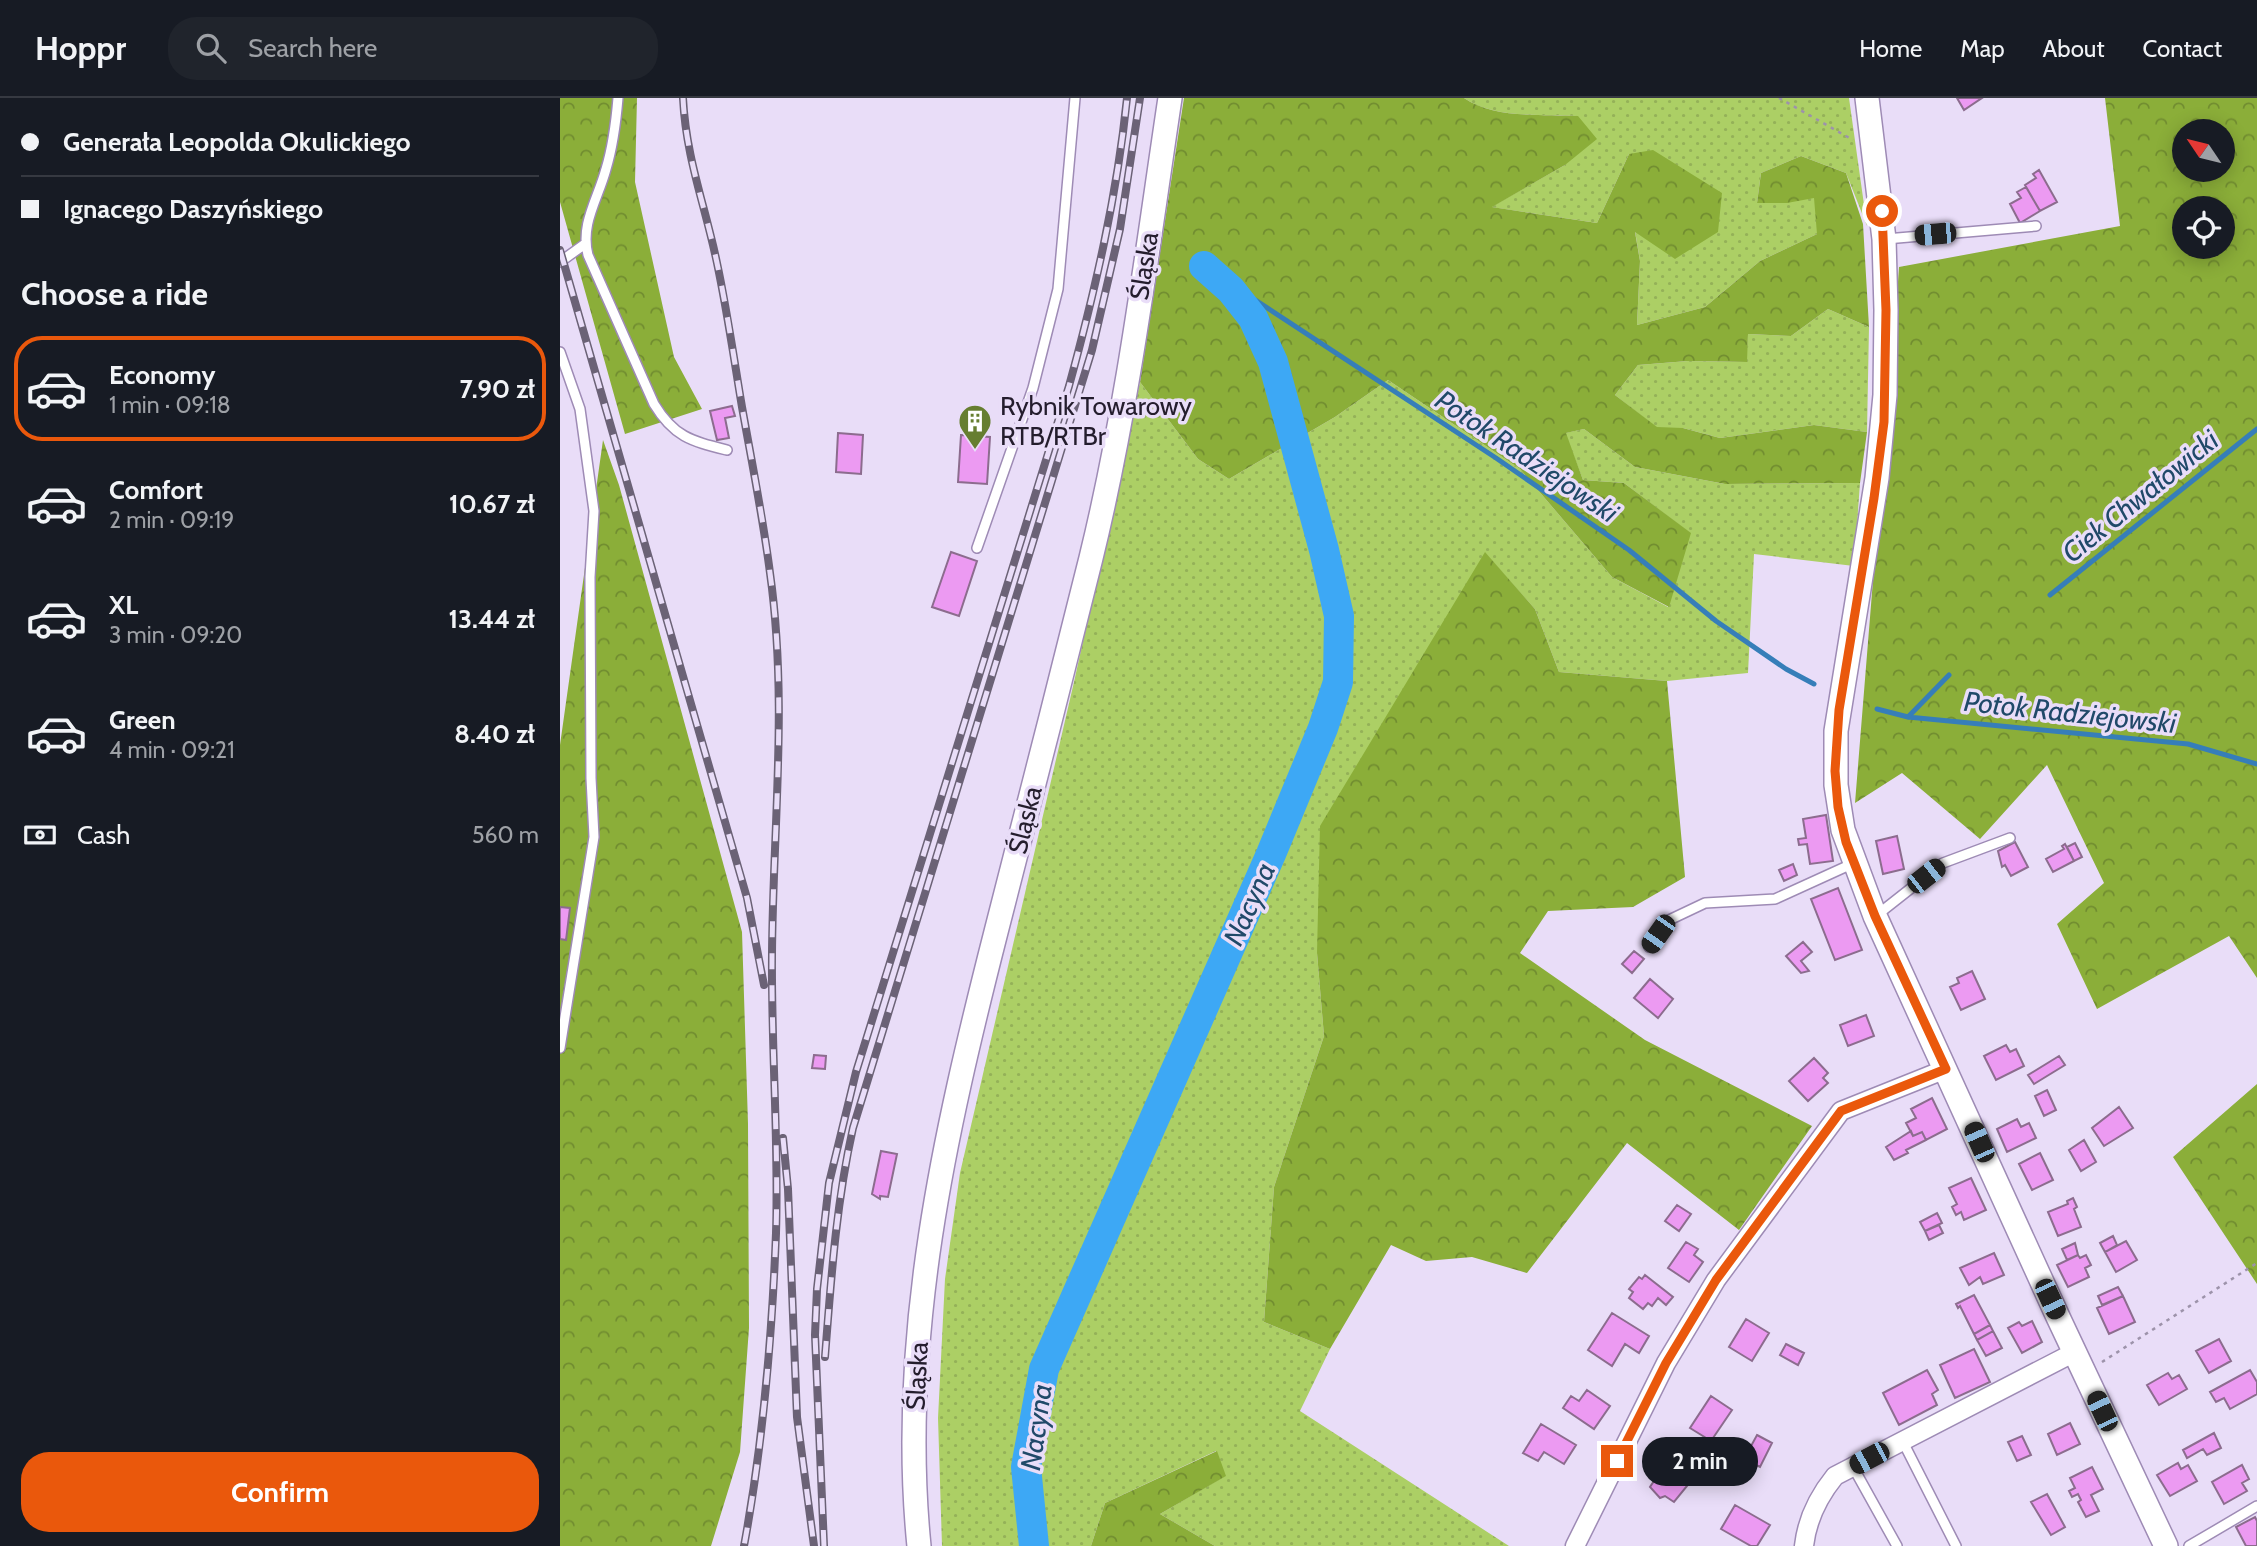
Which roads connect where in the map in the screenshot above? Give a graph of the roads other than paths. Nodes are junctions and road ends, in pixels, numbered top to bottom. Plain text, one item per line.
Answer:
1 (618, 98) edge
2 (1075, 98) edge
3 (1170, 98) edge
4 (1867, 98) edge
5 (2036, 226) dead end
6 (1884, 239) junction
7 (585, 244) junction
8 (560, 262) edge
9 (560, 352) edge
10 (727, 450) dead end
11 (977, 548) dead end
12 (2010, 838) dead end
13 (1854, 863) junction
14 (1875, 916) junction
15 (1649, 947) dead end
16 (560, 1048) edge
17 (1946, 1069) junction
18 (2079, 1363) junction
19 (1902, 1440) junction
20 (1853, 1467) junction
21 (2257, 1506) edge
22 (919, 1546) edge
23 (1576, 1546) edge
24 (1804, 1546) edge
25 (1897, 1546) edge
26 (1956, 1546) edge
27 (2166, 1546) edge
28 (2189, 1546) edge

1 - 7 lane
2 - 11 lane
3 - 22 street, Śląska
4 - 6 street
5 - 6 lane
6 - 13 street
7 - 8 lane
7 - 10 lane
9 - 16 lane
12 - 14 lane
13 - 14 street
13 - 15 lane
14 - 17 street
17 - 18 street
17 - 23 street
18 - 19 street
18 - 27 street
19 - 20 street
19 - 26 lane
20 - 24 street
20 - 25 lane
21 - 28 lane

